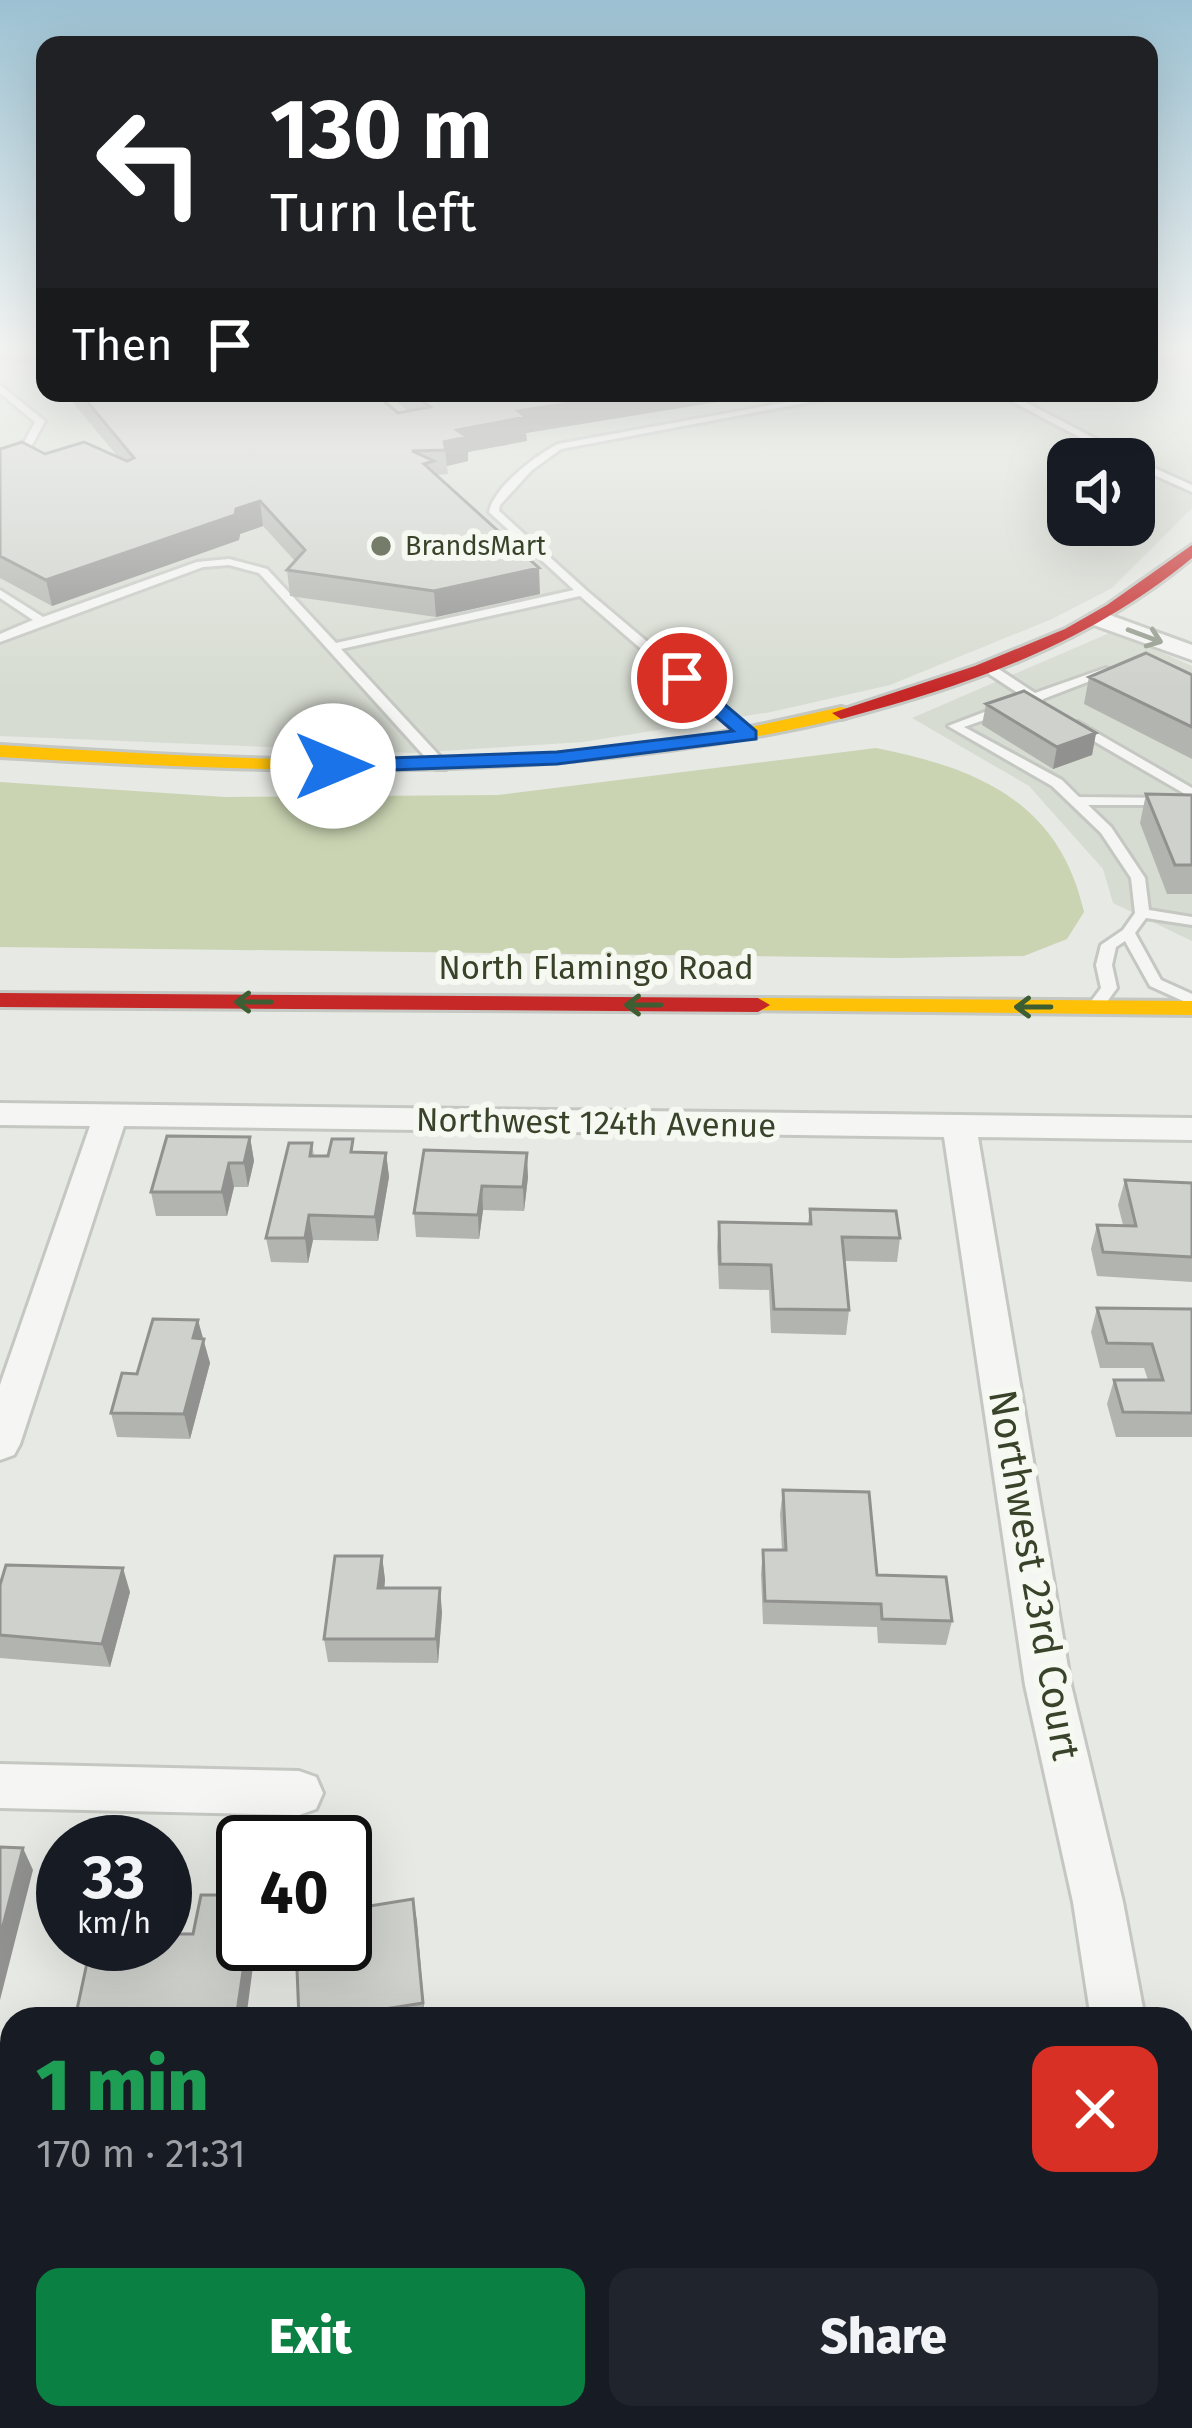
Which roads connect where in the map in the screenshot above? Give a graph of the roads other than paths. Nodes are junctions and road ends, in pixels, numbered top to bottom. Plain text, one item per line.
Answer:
1 (535, 463) edge
2 (1155, 471) edge
3 (1192, 488) edge
4 (1192, 550) edge
5 (582, 592) junction
6 (0, 593) edge
7 (1125, 605) junction
8 (1099, 619) junction
9 (42, 621) junction
10 (1192, 629) edge
11 (0, 638) edge
12 (333, 647) junction
13 (1192, 653) edge
14 (1131, 670) edge
15 (993, 671) junction
16 (1032, 698) junction
17 (1050, 709) edge
18 (1068, 720) edge
19 (749, 735) junction
20 (0, 751) edge
21 (441, 766) junction
22 (1192, 798) edge
23 (1080, 801) junction
24 (1142, 914) junction
25 (1192, 921) edge
26 (1128, 933) junction
27 (0, 1000) edge
28 (1192, 1004) edge
29 (1095, 1007) junction
30 (0, 1114) edge
31 (111, 1115) junction
32 (960, 1129) junction
33 (1192, 1129) edge
34 (0, 1444) edge
35 (0, 1786) edge
36 (299, 1793) dead end
37 (1116, 2007) edge

1 - 5 lane
2 - 3 lane
4 - 7 main road
5 - 12 lane
5 - 19 lane
6 - 9 lane
7 - 8 main road
7 - 10 street
8 -> 13 street
8 - 15 main road
9 - 11 lane
9 - 12 lane
12 - 21 lane
14 - 16 lane
15 - 16 lane
15 - 19 main road
16 - 17 lane
16 - 23 lane
18 - 22 lane
19 - 21 main road
20 - 21 main road
22 - 23 lane
23 - 24 lane
24 - 25 lane
24 - 26 lane
26 - 28 lane
26 - 29 lane
29 -> 27 main road, North Flamingo Road
28 - 29 main road, North Flamingo Road
30 - 31 street, Northwest 124th Avenue
31 - 32 street, Northwest 124th Avenue
31 - 34 street
32 - 33 street, Northwest 124th Avenue
32 - 37 street, Northwest 23rd Court
35 - 36 street

